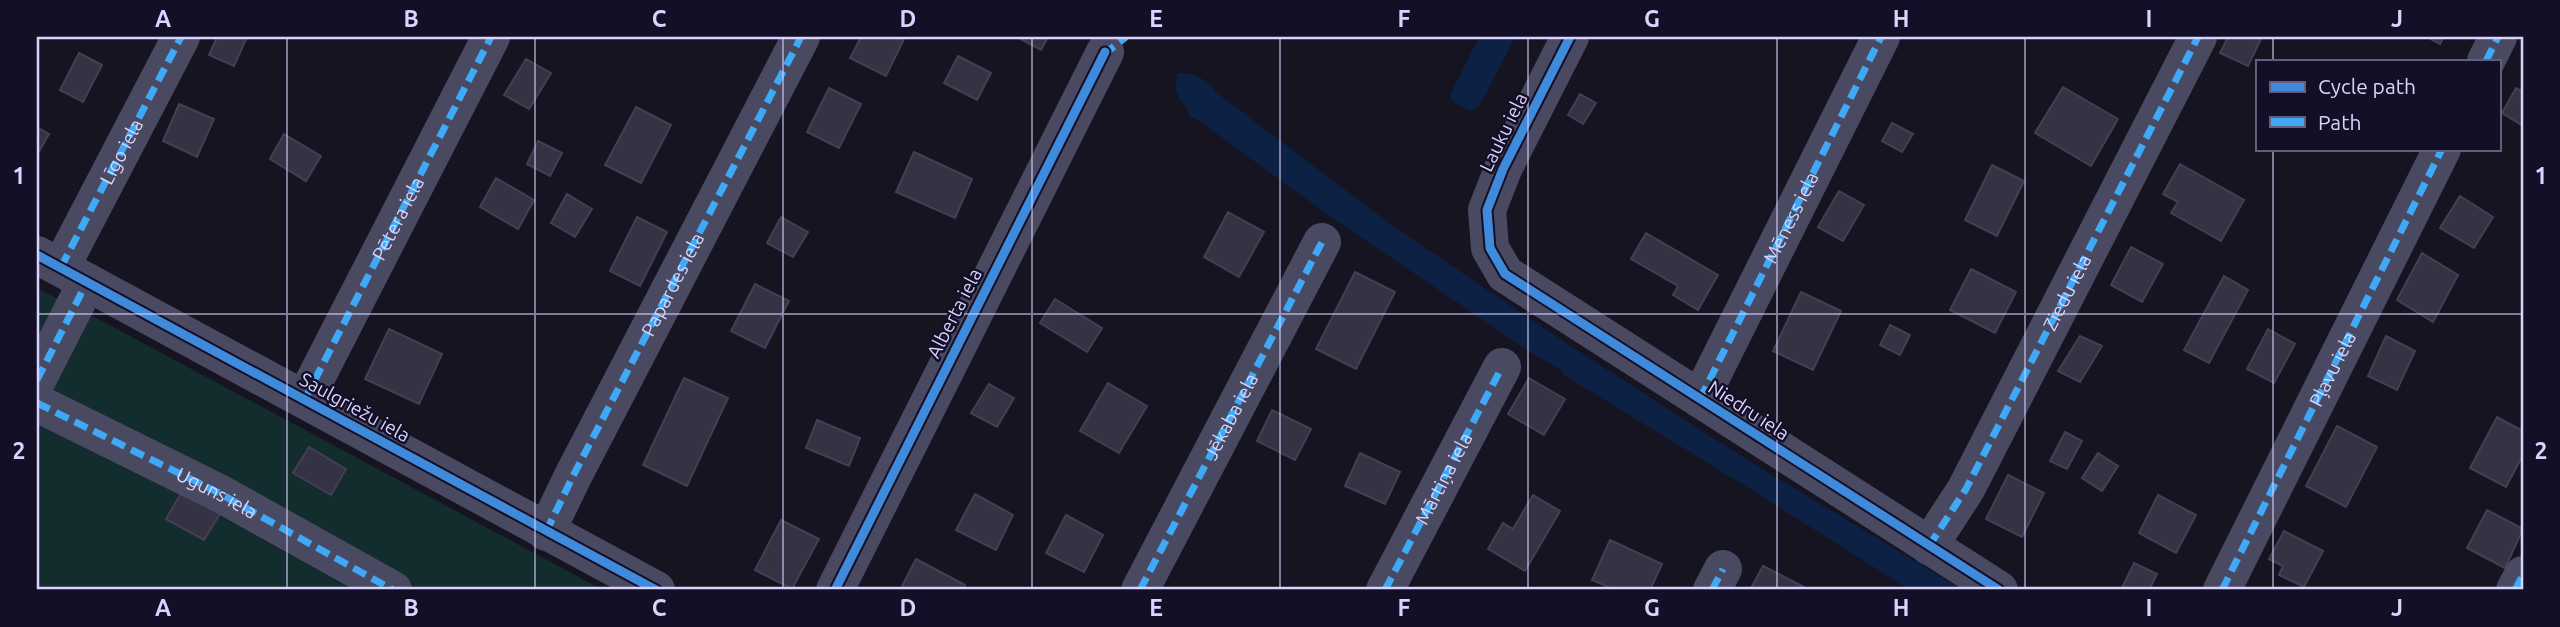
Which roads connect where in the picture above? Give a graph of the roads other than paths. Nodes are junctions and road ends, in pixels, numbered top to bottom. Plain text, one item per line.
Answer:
1 (181, 37) edge
2 (491, 37) edge
3 (801, 37) edge
4 (1570, 37) edge
5 (1881, 37) edge
6 (2198, 37) edge
7 (2498, 37) edge
8 (1105, 52) dead end
9 (2486, 60) edge
10 (2442, 150) edge
11 (1322, 242) dead end
12 (1490, 248) joint
13 (62, 268) edge
14 (1502, 367) dead end
15 (37, 380) edge
16 (305, 399) junction
17 (1700, 399) junction
18 (37, 402) edge
19 (546, 532) junction
20 (1929, 546) junction
21 (2523, 575) edge
22 (393, 590) edge
23 (656, 590) edge
24 (835, 590) edge
25 (1140, 590) edge
26 (1385, 590) edge
27 (1999, 590) edge
28 (2222, 590) edge
29 (2515, 590) edge

1 - 13 street, Līgo iela
2 - 16 street, Pētera iela
3 - 19 street, Papardes iela
4 - 12 street, Lauku iela
5 - 17 street, Mēness iela
6 - 20 street, Ziedu iela
7 - 9 street
8 - 24 street, Alberta iela
10 - 28 street, Pļavu iela
11 - 25 street, Jēkaba iela
12 - 17 street, Niedru iela
13 - 15 street, Līgo iela
13 - 16 street, Saulgriežu iela
14 - 26 street, Mārtiņa iela
16 - 19 street, Saulgriežu iela
17 - 20 street, Niedru iela
18 - 22 street, Uguns iela
19 - 23 street, Saulgriežu iela
20 - 27 street, Niedru iela
21 - 29 street

